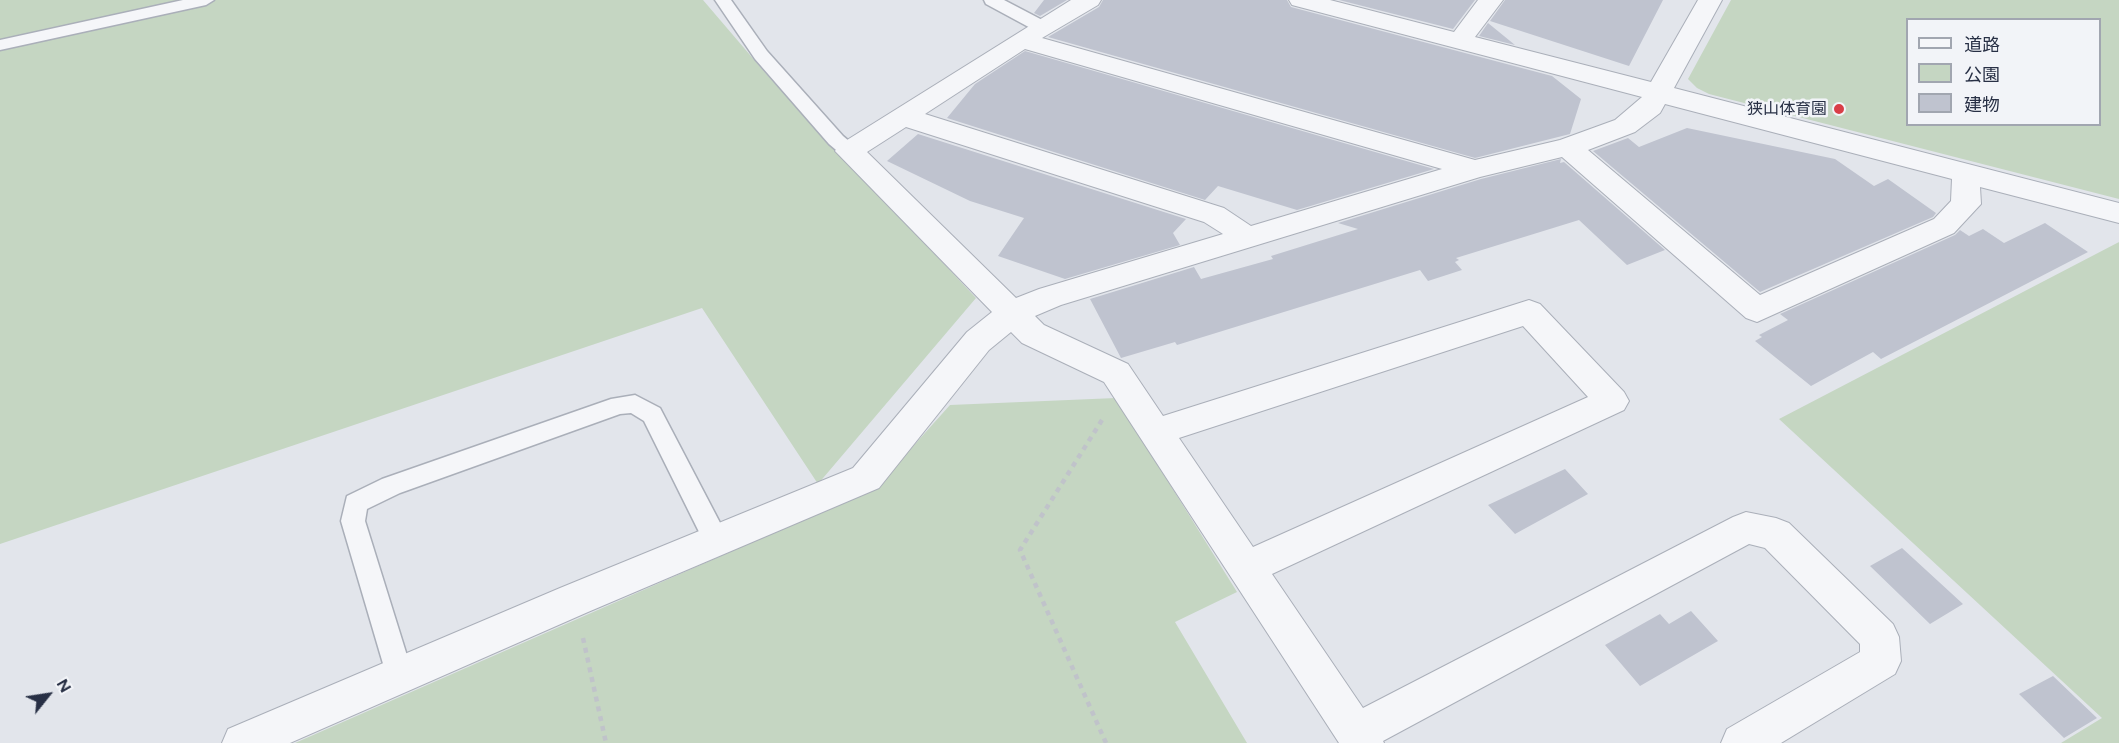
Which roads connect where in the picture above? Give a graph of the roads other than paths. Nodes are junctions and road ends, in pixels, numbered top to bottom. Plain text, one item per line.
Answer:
1 (206, 0) edge
2 (723, 0) edge
3 (992, 0) edge
4 (1089, 0) edge
5 (1301, 0) edge
6 (1491, 0) edge
7 (1710, 0) edge
8 (1032, 33) junction
9 (1460, 42) junction
10 (0, 45) edge
11 (1658, 94) junction
12 (906, 116) junction
13 (1567, 147) junction
14 (849, 151) junction
15 (1475, 170) junction
16 (1966, 173) junction
17 (2119, 213) edge
18 (1247, 239) junction
19 (1012, 313) junction
20 (1155, 432) junction
21 (716, 540) junction
22 (1247, 568) junction
23 (399, 675) junction
24 (1360, 738) edge
25 (243, 743) edge
26 (1742, 743) edge

1 - 10 lane
2 - 14 lane
3 - 8 lane
4 - 8 street
5 - 9 street
6 - 9 street
7 - 11 street
8 - 12 street
8 - 15 street
9 - 11 street
11 - 13 street
11 - 16 street
12 - 14 street
12 - 18 street
13 - 15 street
13 - 16 street
14 - 19 street
15 - 18 street
16 - 17 street
18 - 19 street
19 - 20 street
19 - 21 street
20 - 22 street
20 - 22 street
21 - 23 street
21 - 23 lane
22 - 24 street
23 - 25 street
24 - 26 street

